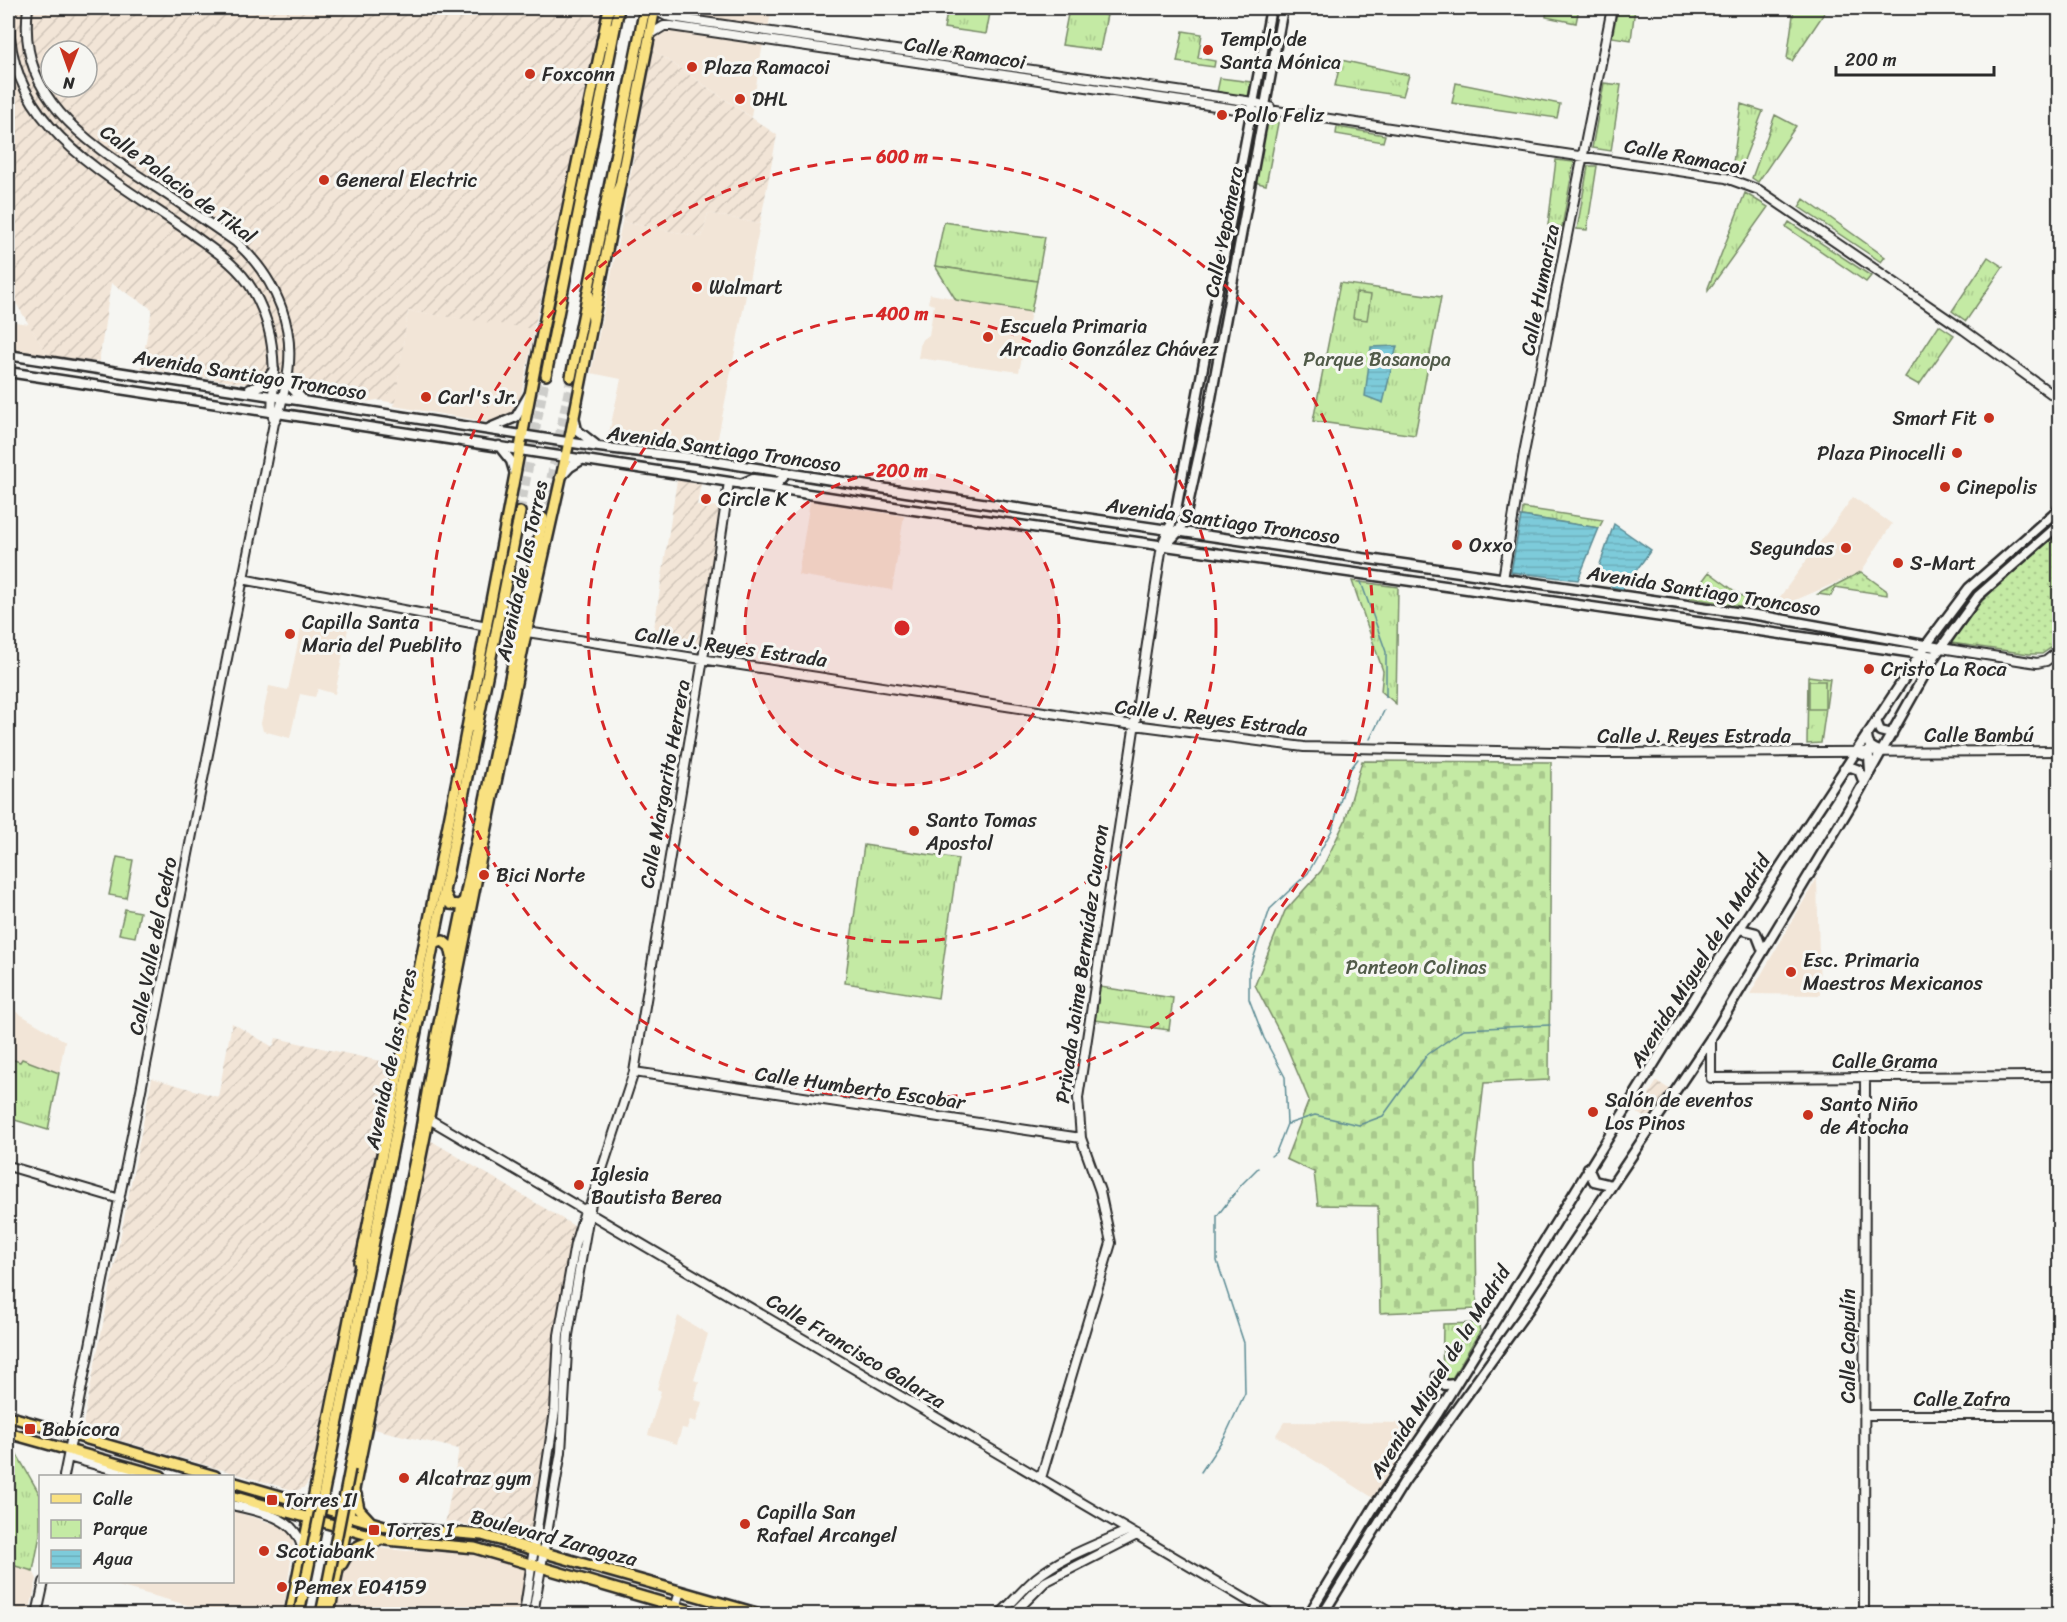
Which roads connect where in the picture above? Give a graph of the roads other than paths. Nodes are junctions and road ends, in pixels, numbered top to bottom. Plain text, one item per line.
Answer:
1 (10, 8) edge
2 (28, 8) edge
3 (609, 8) edge
4 (619, 8) edge
5 (645, 8) edge
6 (1271, 8) edge
7 (1283, 8) edge
8 (1612, 8) edge
9 (655, 9) edge
10 (666, 16) junction
11 (616, 22) junction
12 (664, 26) junction
13 (651, 34) junction
14 (602, 41) junction
15 (1253, 107) junction
16 (1264, 109) junction
17 (89, 141) junction
18 (78, 154) junction
19 (1583, 156) junction
20 (619, 187) junction
21 (599, 234) junction
22 (588, 287) junction
23 (593, 320) junction
24 (8, 355) edge
25 (274, 367) junction
26 (289, 371) junction
27 (8, 372) edge
28 (546, 375) tunnel mouth
29 (571, 377) tunnel mouth
30 (243, 390) junction
31 (532, 390) junction
32 (273, 395) junction
33 (283, 396) junction
34 (302, 399) junction
35 (2060, 400) edge
36 (365, 410) junction
37 (276, 412) junction
38 (574, 414) junction
39 (436, 420) junction
40 (354, 424) junction
41 (483, 429) junction
42 (405, 431) junction
43 (523, 436) junction
44 (569, 442) junction
45 (499, 446) junction
46 (598, 447) junction
47 (520, 449) junction
48 (566, 456) junction
49 (583, 459) junction
50 (700, 459) junction
51 (786, 473) junction
52 (516, 476) junction
53 (695, 476) junction
54 (560, 479) junction
55 (729, 482) junction
56 (741, 484) junction
57 (2060, 508) edge
58 (520, 512) tunnel mouth
59 (1175, 515) junction
60 (543, 518) tunnel mouth
61 (2060, 524) edge
62 (1169, 530) junction
63 (1179, 531) junction
64 (1163, 547) junction
65 (1193, 549) junction
66 (242, 579) junction
67 (1503, 579) junction
68 (1447, 587) junction
69 (487, 626) junction
70 (1829, 627) junction
71 (526, 632) junction
72 (1778, 632) junction
73 (524, 643) junction
74 (1927, 644) junction
75 (1941, 648) junction
76 (2060, 650) edge
77 (1921, 653) junction
78 (1935, 656) junction
79 (703, 659) junction
80 (509, 678) junction
81 (471, 710) junction
82 (1876, 721) junction
83 (1133, 725) junction
84 (1868, 733) junction
85 (1892, 734) junction
86 (474, 738) junction
87 (2060, 751) edge
88 (1855, 752) junction
89 (1882, 752) junction
90 (1898, 752) joint
91 (1844, 769) junction
92 (1869, 774) junction
93 (1864, 783) junction
94 (444, 890) junction
95 (464, 901) junction
96 (1740, 929) junction
97 (433, 944) junction
98 (1763, 951) junction
99 (453, 958) junction
100 (1711, 1038) junction
101 (634, 1072) junction
102 (2060, 1076) edge
103 (1865, 1078) junction
104 (426, 1117) junction
105 (1081, 1138) junction
106 (8, 1166) edge
107 (1588, 1168) junction
108 (1611, 1185) junction
109 (120, 1199) junction
110 (587, 1213) junction
111 (374, 1232) junction
112 (359, 1262) junction
113 (562, 1315) junction
114 (571, 1317) junction
115 (1437, 1376) dead end
116 (1455, 1384) junction
117 (1864, 1415) junction
118 (2060, 1415) edge
119 (8, 1416) edge
120 (8, 1432) edge
121 (73, 1435) junction
122 (68, 1454) junction
123 (120, 1468) junction
124 (318, 1472) junction
125 (64, 1475) edge
126 (134, 1475) edge
127 (156, 1475) edge
128 (212, 1475) edge
129 (1041, 1478) junction
130 (356, 1479) junction
131 (234, 1483) edge
132 (279, 1495) junction
133 (234, 1497) edge
134 (312, 1504) junction
135 (234, 1505) edge
136 (350, 1515) junction
137 (308, 1519) junction
138 (372, 1522) junction
139 (346, 1530) junction
140 (1127, 1531) junction
141 (1137, 1535) junction
142 (386, 1540) junction
143 (303, 1549) junction
144 (540, 1552) junction
145 (538, 1566) junction
146 (338, 1572) junction
147 (44, 1583) edge
148 (680, 1592) junction
149 (674, 1610) edge
150 (38, 1614) edge
151 (290, 1614) edge
152 (299, 1614) edge
153 (321, 1614) edge
154 (329, 1614) edge
155 (524, 1614) edge
156 (533, 1614) edge
157 (702, 1614) edge
158 (759, 1614) edge
159 (1000, 1614) edge
160 (1013, 1614) edge
161 (1271, 1614) edge
162 (1309, 1614) edge
163 (1323, 1614) edge
164 (1864, 1614) edge

1 - 18 street, Calle Palacio de Tikal
2 - 17 street, Calle Palacio de Tikal
3 - 14 main road, Avenida de las Torres
4 - 11 main road
5 - 21 main road
6 - 15 main road, Calle Yepómera
7 - 16 main road, Calle Yepómera
8 - 19 street, Calle Humariza
9 - 10 street, Calle Ramacoi
9 - 13 main road, Avenida de las Torres
10 - 12 street
10 - 15 street, Calle Ramacoi
11 - 14 main road
11 - 28 main road
12 - 13 street
12 - 15 street, Calle Ramacoi
13 - 20 main road, Avenida de las Torres
14 - 31 main road, Avenida de las Torres
15 - 16 street, Calle Ramacoi
15 - 59 main road, Calle Yepómera
16 - 19 street, Calle Ramacoi
16 - 63 main road, Calle Yepómera
17 - 18 street
17 - 26 street, Calle Palacio de Tikal
18 - 25 street, Calle Palacio de Tikal
19 - 35 street, Calle Ramacoi
19 - 67 street, Calle Humariza
20 - 21 main road
20 - 23 main road, Avenida de las Torres
21 - 22 main road
22 - 23 main road
22 - 29 main road
23 - 38 main road, Avenida de las Torres
24 - 30 main road, Avenida Santiago Troncoso
25 - 26 street
25 - 30 main road
25 - 32 street, Calle Palacio de Tikal
26 - 33 street, Calle Palacio de Tikal
26 - 34 main road
27 - 37 main road, Avenida Santiago Troncoso
30 - 32 main road, Avenida Santiago Troncoso
31 - 41 main road
31 - 43 main road, Avenida de las Torres
32 - 33 main road, Avenida Santiago Troncoso
32 - 37 street, Calle Valle del Cedro
33 - 34 main road, Avenida Santiago Troncoso
33 - 37 street, Calle Valle del Cedro
34 - 36 main road, Avenida Santiago Troncoso
36 - 39 main road, Avenida Santiago Troncoso
36 - 40 main road
37 - 40 main road, Avenida Santiago Troncoso
37 - 66 street, Calle Valle del Cedro
38 - 44 main road, Avenida de las Torres
38 - 46 main road
39 - 41 main road, Avenida Santiago Troncoso
39 - 42 main road
40 - 42 main road, Avenida Santiago Troncoso
41 - 43 main road, Avenida Santiago Troncoso
42 - 45 main road, Avenida Santiago Troncoso
43 - 44 main road, Avenida Santiago Troncoso
43 - 47 main road, Avenida de las Torres
44 - 46 main road, Avenida Santiago Troncoso
44 - 48 main road, Avenida de las Torres
45 - 47 main road, Avenida Santiago Troncoso
45 - 52 main road
46 - 50 main road, Avenida Santiago Troncoso
47 - 48 main road, Avenida Santiago Troncoso
47 - 52 main road, Avenida de las Torres
48 - 49 main road, Avenida Santiago Troncoso
48 - 54 main road, Avenida de las Torres
49 - 53 main road, Avenida Santiago Troncoso
49 - 54 main road
50 - 51 main road, Avenida Santiago Troncoso
50 - 53 main road
51 - 56 main road
51 - 62 main road, Avenida Santiago Troncoso
52 - 69 main road, Avenida de las Torres
53 - 55 main road, Avenida Santiago Troncoso
54 - 71 main road, Avenida de las Torres
55 - 56 main road, Avenida Santiago Troncoso
55 - 79 street, Calle Margarito Herrera
56 - 64 main road, Avenida Santiago Troncoso
57 - 74 main road, Avenida Miguel de la Madrid
58 - 86 main road, Avenida de las Torres
59 - 62 main road, Calle Yepómera
59 - 63 main road
60 - 80 main road, Avenida de las Torres
61 - 75 main road, Avenida Miguel de la Madrid
62 - 63 main road, Avenida Santiago Troncoso
62 - 64 main road, Calle Yepómera
63 - 64 main road
63 - 65 main road
63 - 67 main road, Avenida Santiago Troncoso
64 - 65 main road, Avenida Santiago Troncoso
64 - 83 street, Privada Jaime Bermúdez Cuaron
65 - 68 main road, Avenida Santiago Troncoso
66 - 69 street
66 - 109 street, Calle Valle del Cedro
67 - 68 main road
67 - 70 main road, Avenida Santiago Troncoso
68 - 72 main road, Avenida Santiago Troncoso
69 - 81 main road, Avenida de las Torres
70 - 72 main road
70 - 74 main road, Avenida Santiago Troncoso
71 - 73 main road, Avenida de las Torres
71 - 79 street, Calle J. Reyes Estrada
72 - 77 main road, Avenida Santiago Troncoso
73 - 80 main road
73 - 104 main road, Avenida de las Torres
74 - 75 main road, Avenida Santiago Troncoso
74 - 77 main road, Avenida Miguel de la Madrid
75 - 76 street
75 - 78 main road, Avenida Miguel de la Madrid
77 - 78 main road, Avenida Santiago Troncoso
77 - 82 main road, Avenida Miguel de la Madrid
78 - 85 main road, Avenida Miguel de la Madrid
79 - 83 street, Calle J. Reyes Estrada
79 - 101 street, Calle Margarito Herrera
80 - 95 main road, Avenida de las Torres
81 - 86 main road
81 - 112 main road, Avenida de las Torres
82 - 84 main road, Avenida Miguel de la Madrid
82 - 85 main road
83 - 88 street, Calle J. Reyes Estrada
83 - 105 street, Privada Jaime Bermúdez Cuaron
84 - 88 main road, Avenida Miguel de la Madrid
84 - 89 main road
85 - 89 main road, Avenida Miguel de la Madrid
86 - 94 main road, Avenida de las Torres
87 - 90 street, Calle Bambú
88 - 89 street, Calle J. Reyes Estrada
88 - 91 main road, Avenida Miguel de la Madrid
88 - 92 main road
89 - 90 street, Calle J. Reyes Estrada
89 - 92 main road, Avenida Miguel de la Madrid
91 - 93 main road
91 - 96 main road, Avenida Miguel de la Madrid
92 - 93 main road, Avenida Miguel de la Madrid
93 - 98 main road, Avenida Miguel de la Madrid
94 - 95 main road
94 - 97 main road, Avenida de las Torres
95 - 99 main road, Avenida de las Torres
96 - 98 main road
96 - 107 main road, Avenida Miguel de la Madrid
97 - 99 main road
97 - 111 main road, Avenida de las Torres
98 - 100 main road, Avenida Miguel de la Madrid
99 - 104 main road, Avenida de las Torres
100 - 103 street, Calle Grama
100 - 108 main road, Avenida Miguel de la Madrid
101 - 105 street, Calle Humberto Escobar
101 - 110 street, Calle Margarito Herrera
102 - 103 street, Calle Grama
103 - 117 street, Calle Capulín
104 - 110 street, Calle Francisco Galarza
104 - 130 main road, Avenida de las Torres
104 - 153 main road, Avenida de las Torres, bridge
105 - 129 street, Privada Jaime Bermúdez Cuaron
106 - 109 street
107 - 108 main road
107 - 116 main road, Avenida Miguel de la Madrid
108 - 163 main road, Avenida Miguel de la Madrid
109 - 121 street, Calle Valle del Cedro
110 - 113 street
110 - 114 street
110 - 129 street, Calle Francisco Galarza
111 - 112 main road
111 - 152 main road, Avenida de las Torres, bridge
112 - 124 main road, Avenida de las Torres
113 - 114 street
113 - 144 street
114 - 144 street
115 - 116 main road
116 - 162 main road, Avenida Miguel de la Madrid
117 - 118 street, Calle Zafra
117 - 164 street, Calle Capulín
119 - 121 main road
120 - 122 main road
121 - 122 street, Calle Valle del Cedro
121 - 128 main road
122 - 123 main road
122 - 125 street, Calle Valle del Cedro
123 - 126 street
123 - 127 main road
124 - 132 main road
124 - 134 main road, Avenida de las Torres
129 - 140 street, Calle Francisco Galarza
130 - 136 main road, Avenida de las Torres
130 - 138 main road
131 - 132 main road, Boulevard Zaragoza
132 - 134 main road, Boulevard Zaragoza
133 - 137 main road, Boulevard Zaragoza
134 - 136 main road, Boulevard Zaragoza
134 - 137 main road, Avenida de las Torres
135 - 143 street
136 - 138 main road, Boulevard Zaragoza
136 - 139 main road, Avenida de las Torres
137 - 139 main road, Boulevard Zaragoza
137 - 143 main road, Avenida de las Torres
138 - 144 main road, Boulevard Zaragoza
139 - 142 main road, Boulevard Zaragoza
139 - 146 main road, Avenida de las Torres
140 - 141 street, Calle Francisco Galarza
140 - 159 street
141 - 160 street
141 - 161 street, Calle Francisco Galarza
142 - 145 main road, Boulevard Zaragoza
142 - 146 main road
143 - 151 main road, Avenida de las Torres
144 - 145 street
144 - 148 main road, Boulevard Zaragoza
145 - 149 main road, Boulevard Zaragoza
145 - 155 street
145 - 156 street
146 - 154 main road, Avenida de las Torres
147 - 150 street
148 - 149 street
148 - 158 main road, Boulevard Zaragoza
149 - 157 main road, Boulevard Zaragoza

